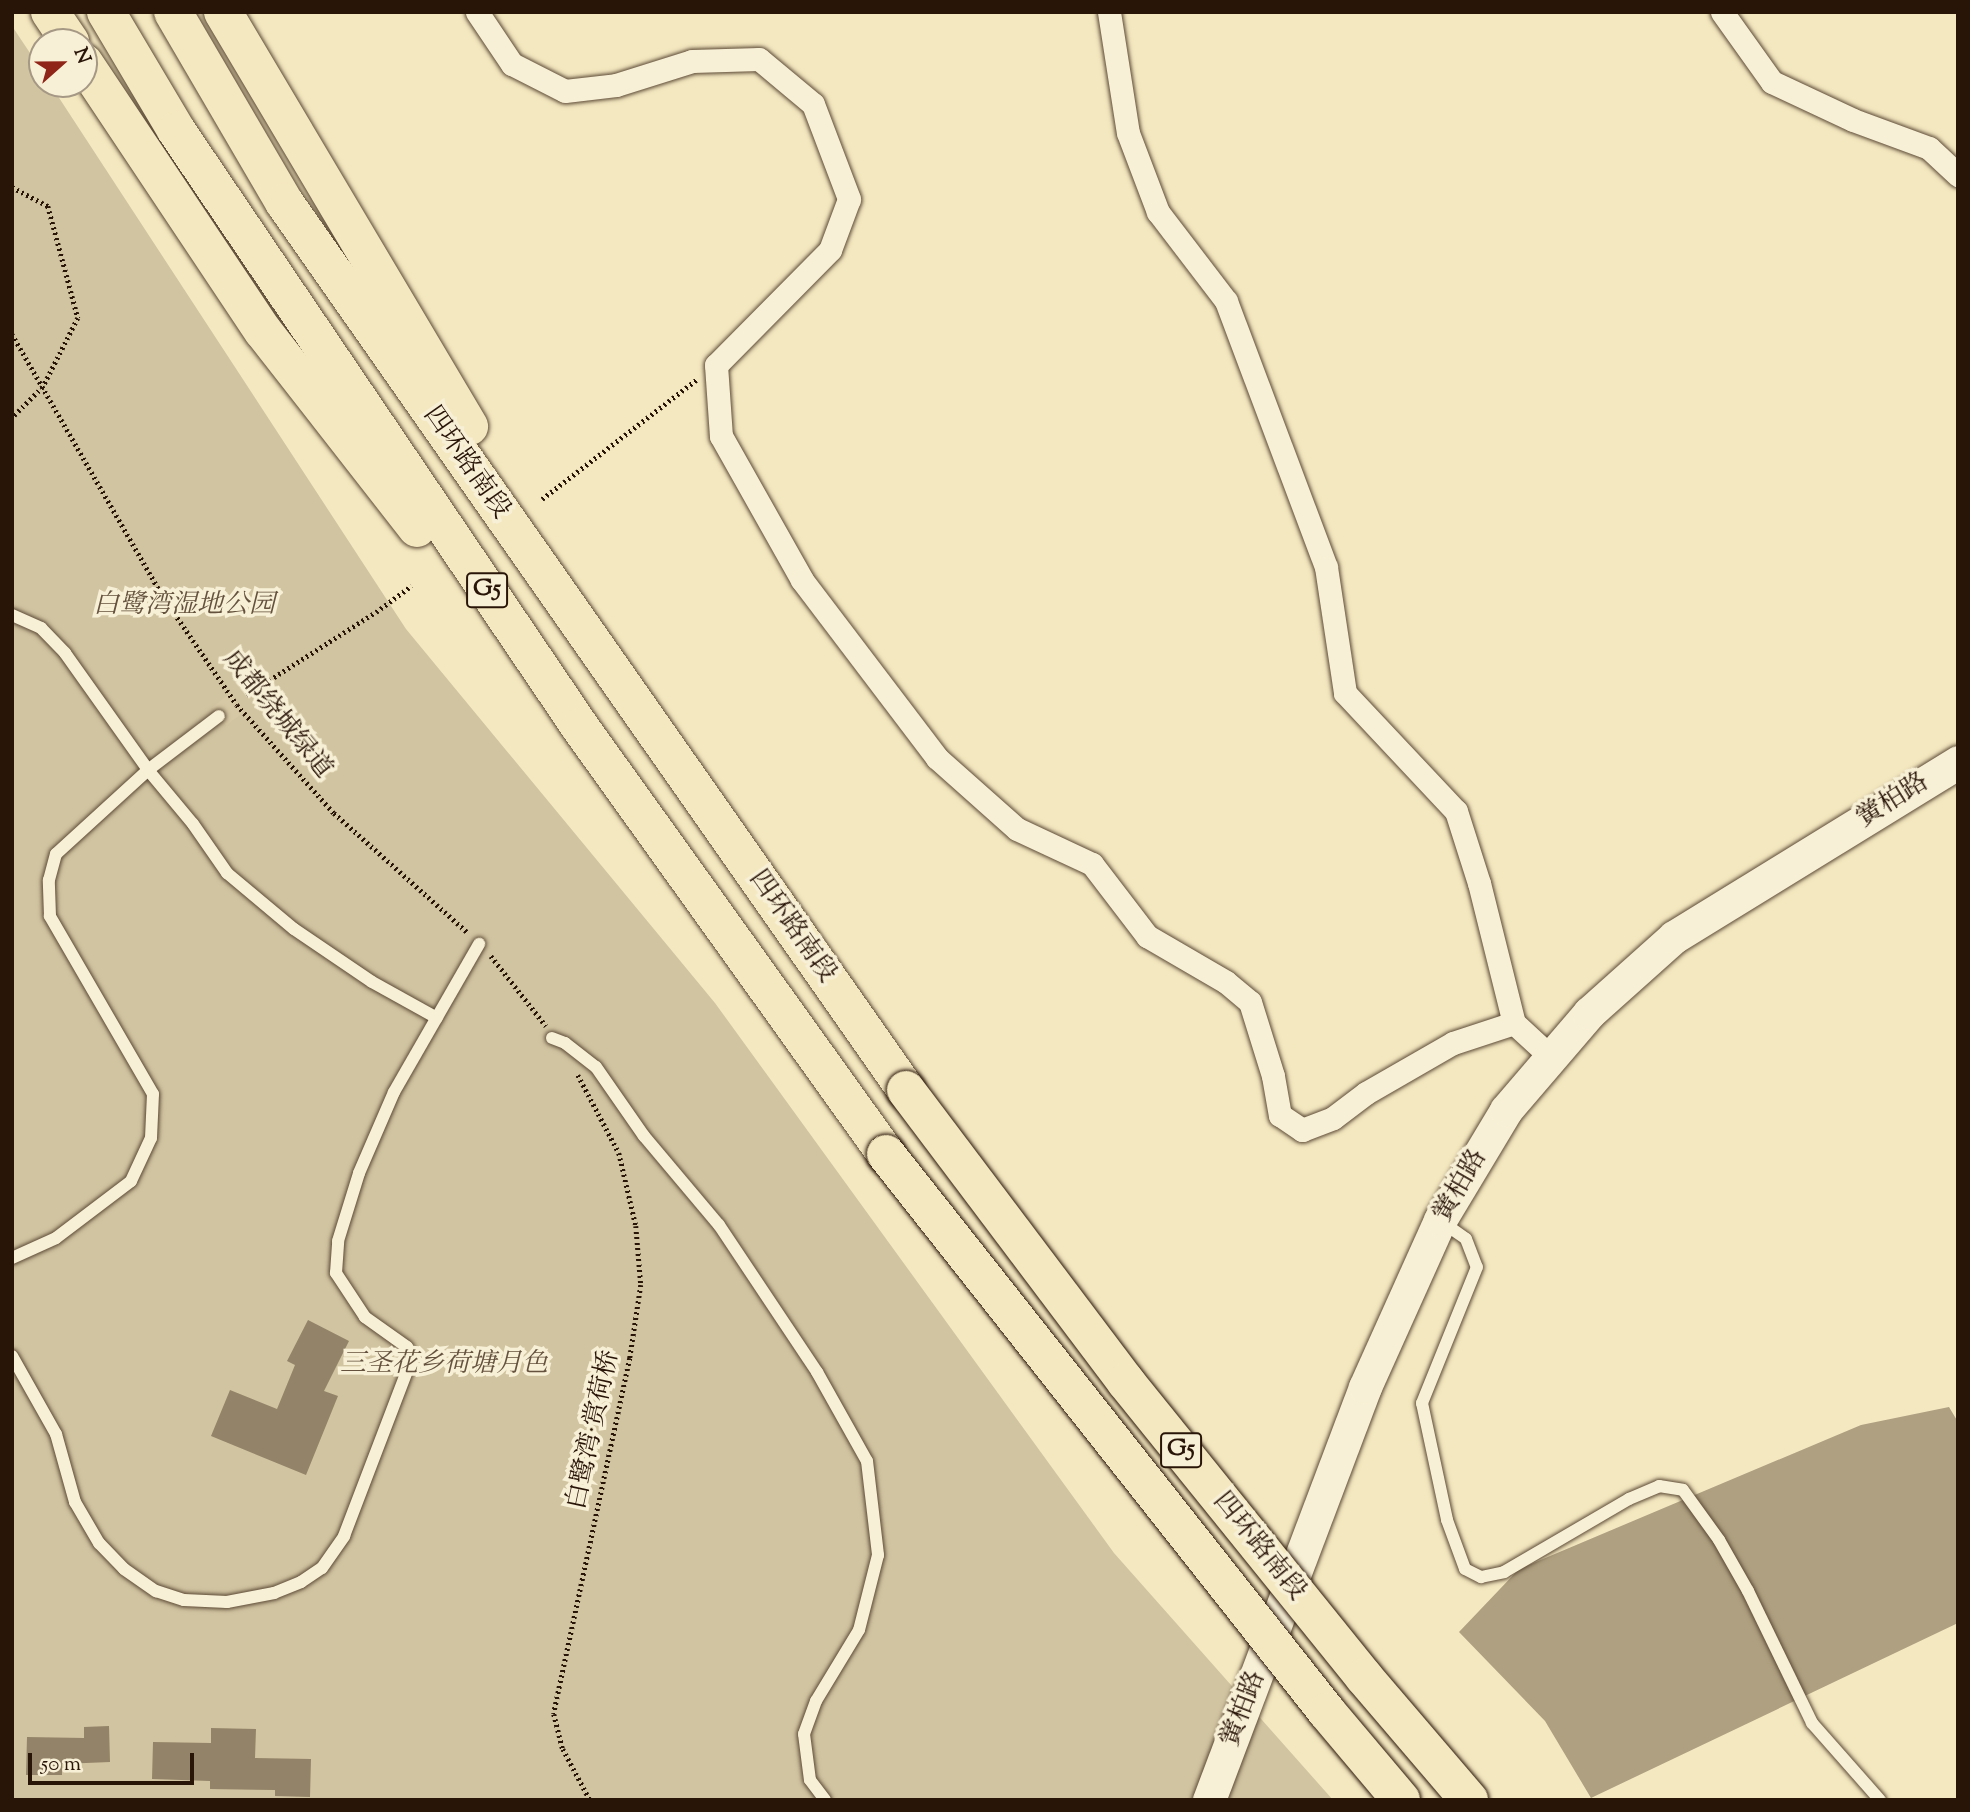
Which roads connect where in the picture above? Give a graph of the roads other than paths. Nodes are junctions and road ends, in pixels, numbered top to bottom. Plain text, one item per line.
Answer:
1 (50, 12) edge
2 (106, 12) edge
3 (173, 12) edge
4 (223, 12) edge
5 (477, 12) edge
6 (1109, 12) edge
7 (1722, 12) edge
8 (61, 28) edge
9 (98, 84) edge
10 (1958, 175) edge
11 (12, 615) edge
12 (626, 690) junction
13 (219, 716) tunnel mouth
14 (1958, 762) edge
15 (148, 770) junction
16 (658, 836) junction
17 (479, 944) road end
18 (437, 1018) junction
19 (1514, 1023) junction
20 (552, 1038) road end
21 (1551, 1057) junction
22 (1440, 1220) junction
23 (12, 1258) edge
24 (12, 1356) edge
25 (825, 1800) edge
26 (1209, 1800) edge
27 (1401, 1800) edge
28 (1469, 1800) edge
29 (1880, 1800) edge

1 - 8 highway
2 - 16 highway, 四环路南段 / G5
3 - 12 highway, 四环路南段 / G5
4 - 12 highway
5 - 19 street
6 - 19 street
7 - 10 street
9 - 16 highway
11 - 15 lane
12 - 28 highway, 四环路南段 / G5, bridge
13 - 15 lane
14 - 21 street, 黉柏路
15 - 18 lane
15 - 23 lane
16 - 27 highway, 四环路南段 / G5, bridge
17 - 18 lane
18 - 24 lane
19 - 21 street
20 - 25 lane
21 - 22 street, 黉柏路
22 - 26 street, 黉柏路
22 - 29 lane

